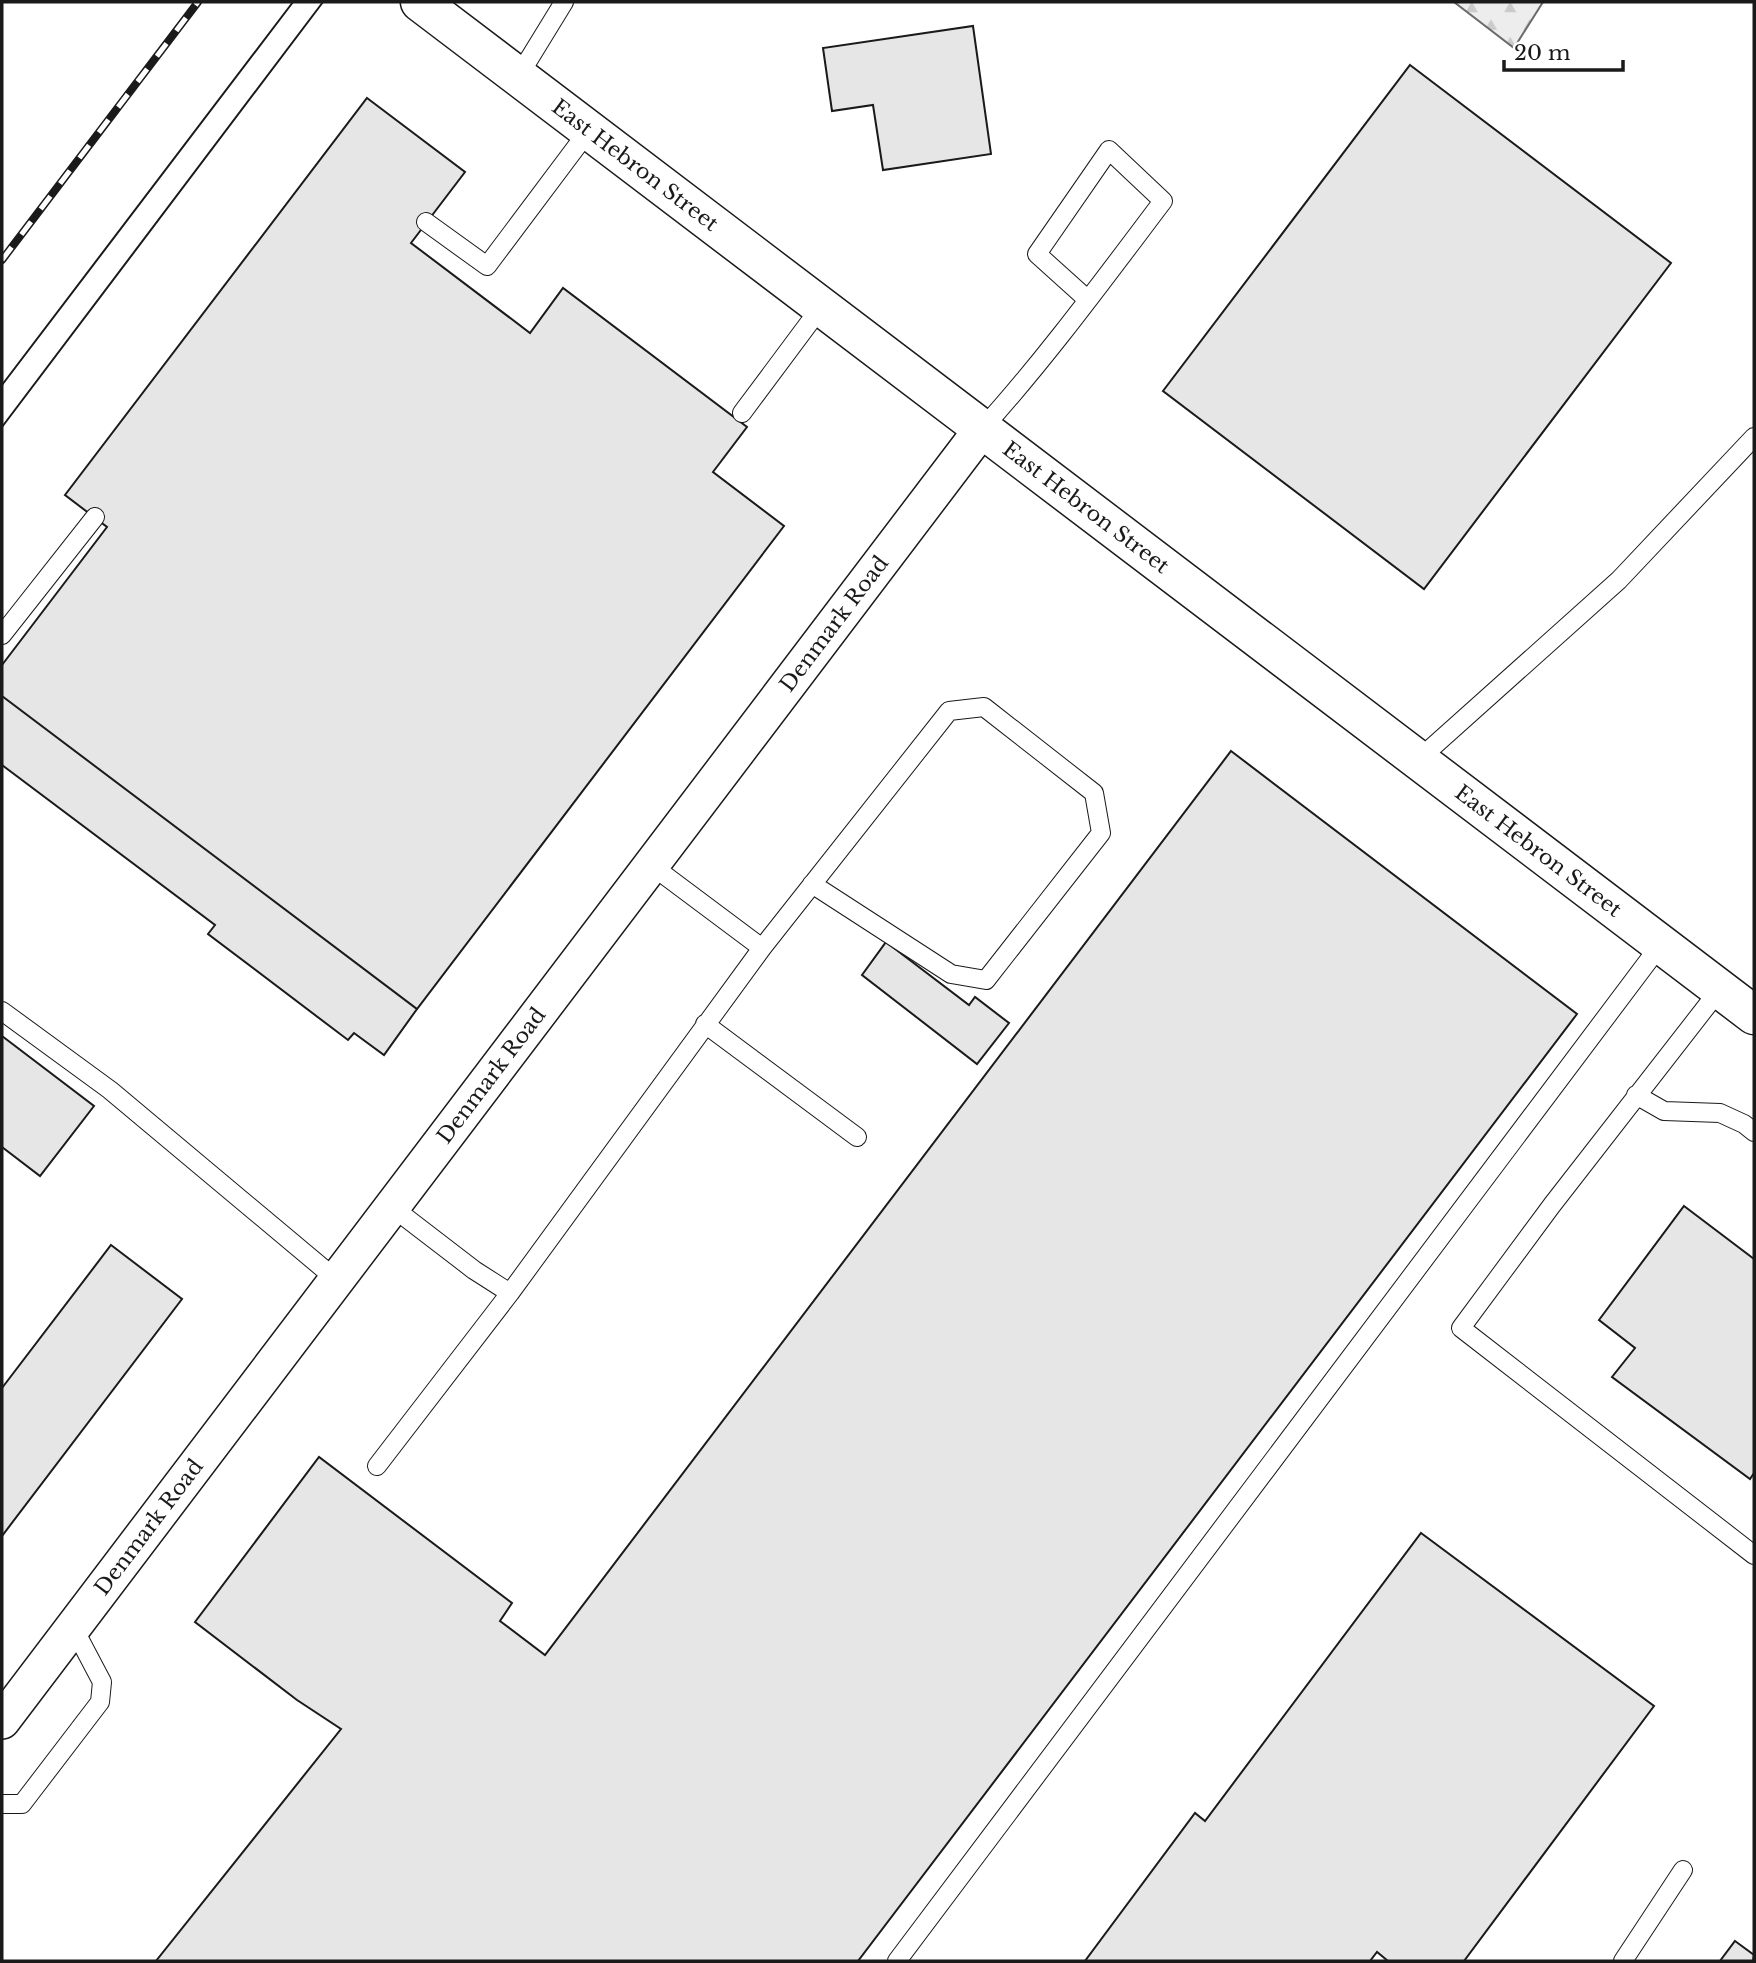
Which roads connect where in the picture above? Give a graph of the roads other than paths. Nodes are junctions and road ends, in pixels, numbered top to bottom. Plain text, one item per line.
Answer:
1 (420, 2) edge
2 (564, 2) edge
3 (518, 76) junction
4 (589, 130) junction
5 (426, 222) dead end
6 (1088, 300) junction
7 (821, 307) junction
8 (742, 413) dead end
9 (982, 429) junction
10 (1754, 437) edge
11 (94, 517) dead end
12 (2, 635) edge
13 (1418, 760) junction
14 (652, 865) junction
15 (813, 884) junction
16 (1661, 944) junction
17 (762, 948) junction
18 (1720, 989) junction
19 (2, 1011) edge
20 (1754, 1015) edge
21 (705, 1024) junction
22 (1636, 1095) junction
23 (1754, 1132) edge
24 (857, 1137) dead end
25 (391, 1207) junction
26 (337, 1280) junction
27 (510, 1293) junction
28 (377, 1466) dead end
29 (1754, 1555) edge
30 (73, 1627) junction
31 (3, 1716) edge
32 (2, 1804) edge
33 (1683, 1870) dead end
34 (897, 1961) edge
35 (1623, 1961) edge

1 - 3 street, East Hebron Street
2 - 3 lane
3 - 4 street, East Hebron Street
4 - 5 lane
4 - 7 street, East Hebron Street
6 - 6 lane
6 - 9 lane
7 - 8 lane
7 - 9 street, East Hebron Street
9 - 13 street, East Hebron Street
9 - 14 street, Denmark Road
10 - 13 lane
11 - 12 lane
13 - 16 street, East Hebron Street
14 - 17 lane
14 - 25 street, Denmark Road
15 - 15 lane
15 - 17 lane
16 - 18 street, East Hebron Street
16 - 34 lane
17 - 21 lane
18 - 20 street, East Hebron Street
18 - 22 lane
19 - 26 lane
21 - 24 lane
21 - 27 lane
22 - 23 lane
22 - 29 lane
25 - 26 street, Denmark Road
25 - 27 lane
26 - 30 street, Denmark Road
27 - 28 lane
30 - 31 street, Denmark Road
30 - 32 lane
33 - 35 lane

